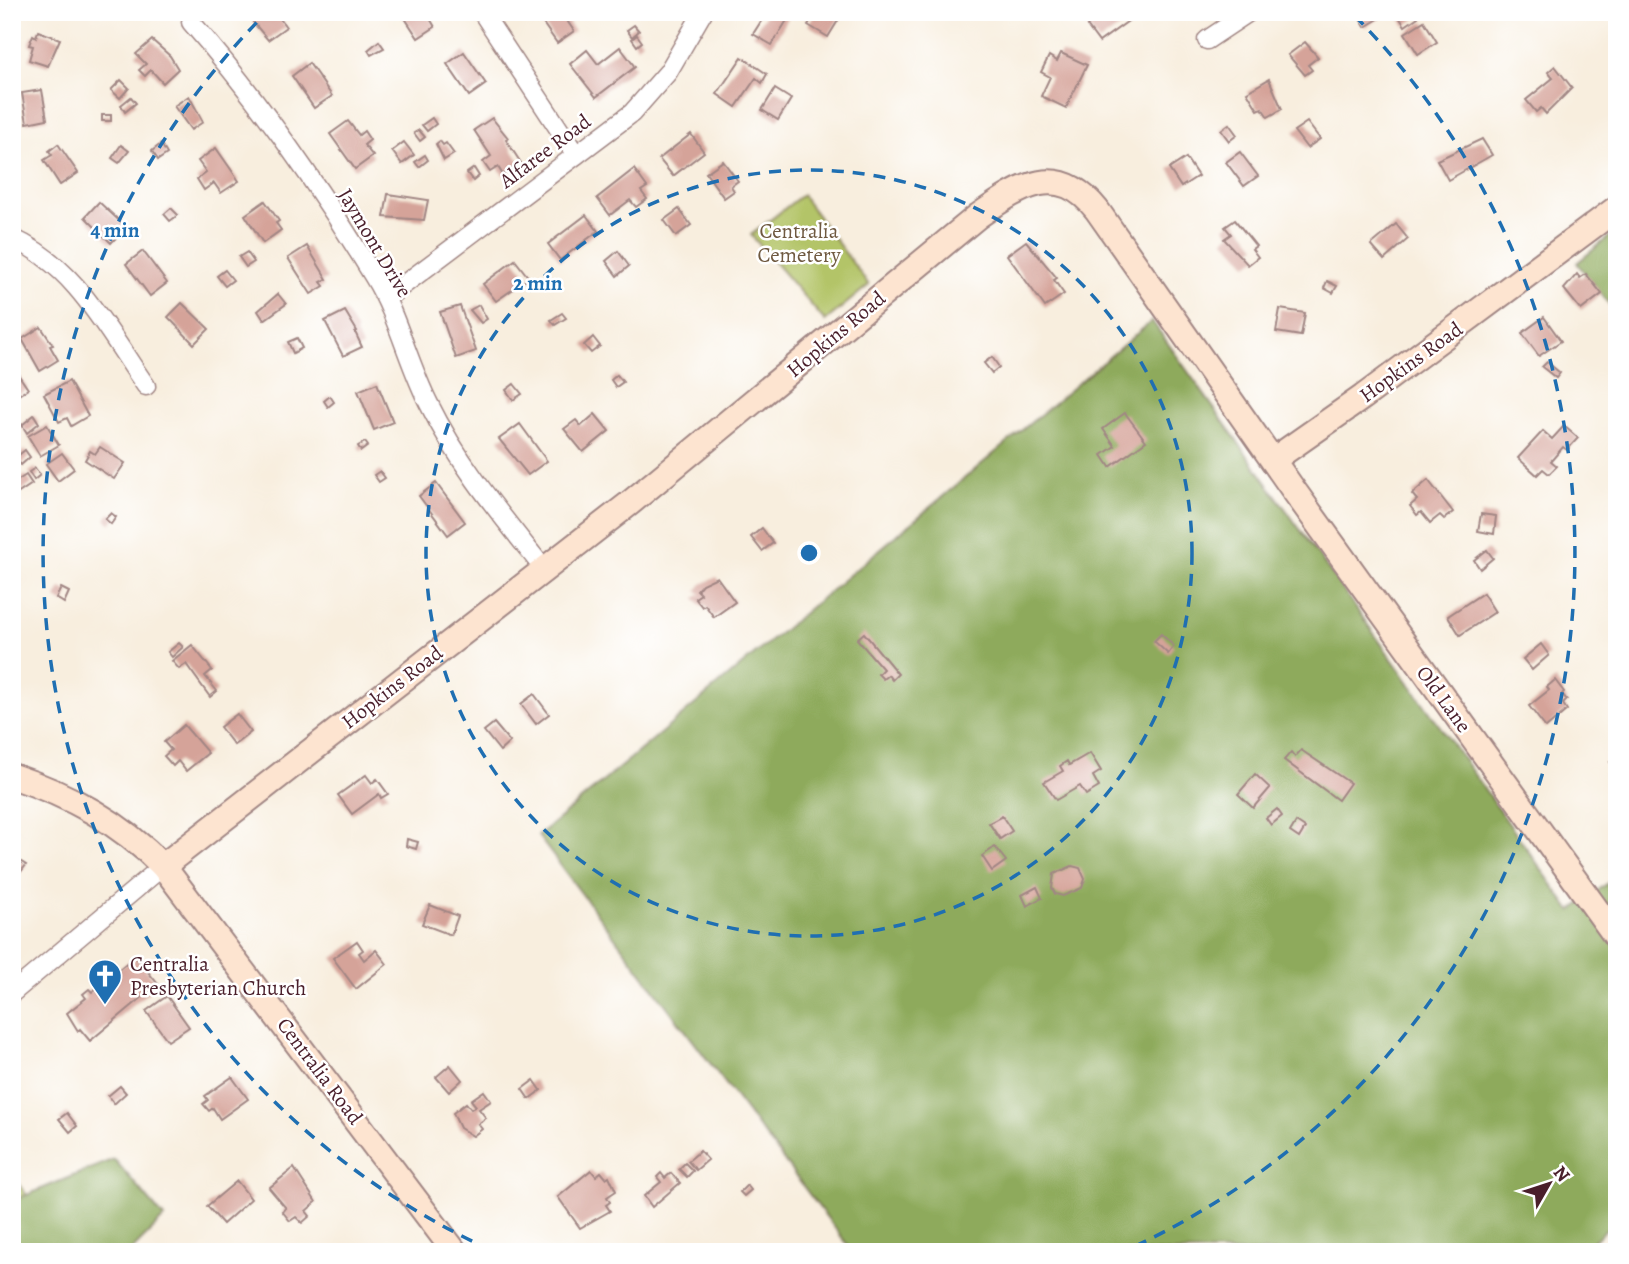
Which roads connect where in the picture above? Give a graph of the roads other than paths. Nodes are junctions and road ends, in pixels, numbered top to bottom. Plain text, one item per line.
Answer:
1 (482, 12) edge
2 (703, 12) edge
3 (1249, 12) edge
4 (191, 22) dead end
5 (1207, 40) dead end
6 (576, 155) junction
7 (1617, 208) edge
8 (12, 238) edge
9 (386, 298) junction
10 (146, 386) dead end
11 (1273, 460) junction
12 (544, 569) junction
13 (12, 776) edge
14 (163, 866) junction
15 (1617, 938) edge
16 (12, 993) edge
17 (456, 1252) edge

1 - 6 street
2 - 6 street, Alfaree Road
3 - 5 street
4 - 9 street, Jaymont Drive
6 - 9 street, Alfaree Road
7 - 11 main road, Hopkins Road
8 - 10 street
9 - 12 street, Jaymont Drive
11 - 12 main road, Hopkins Road
11 - 15 main road, Old Lane
12 - 14 main road, Hopkins Road
13 - 14 main road, Centralia Road
14 - 16 street, Hopkins Road
14 - 17 main road, Centralia Road

